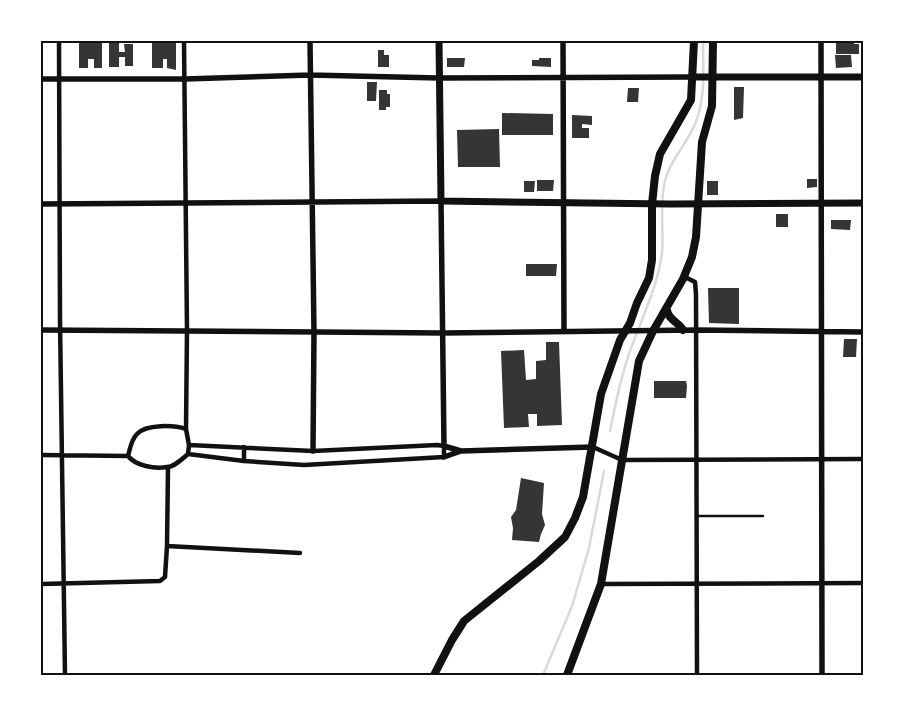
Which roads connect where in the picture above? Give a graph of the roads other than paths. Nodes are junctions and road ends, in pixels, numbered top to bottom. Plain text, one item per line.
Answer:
1 (59, 41) edge
2 (184, 41) edge
3 (310, 41) edge
4 (439, 41) edge
5 (563, 41) edge
6 (694, 41) edge
7 (713, 41) edge
8 (821, 41) edge
9 (310, 75) junction
10 (563, 76) junction
11 (711, 76) junction
12 (863, 76) edge
13 (695, 77) junction
14 (822, 77) junction
15 (440, 78) junction
16 (41, 79) edge
17 (60, 79) junction
18 (185, 79) junction
19 (441, 201) junction
20 (186, 202) junction
21 (312, 203) junction
22 (562, 203) junction
23 (698, 203) junction
24 (822, 203) junction
25 (863, 203) edge
26 (41, 204) edge
27 (59, 204) junction
28 (653, 204) junction
29 (683, 279) junction
30 (667, 310) junction
31 (41, 330) edge
32 (60, 330) junction
33 (187, 330) junction
34 (683, 330) junction
35 (697, 330) junction
36 (564, 331) junction
37 (626, 331) junction
38 (650, 331) junction
39 (314, 332) junction
40 (822, 332) junction
41 (863, 332) edge
42 (443, 333) junction
43 (186, 429) junction
44 (189, 445) junction
45 (444, 446) junction
46 (244, 447) junction
47 (593, 447) junction
48 (313, 451) junction
49 (461, 452) junction
50 (188, 454) junction
51 (41, 455) edge
52 (62, 455) junction
53 (128, 456) junction
54 (444, 457) junction
55 (822, 459) junction
56 (863, 459) edge
57 (622, 460) junction
58 (696, 460) junction
59 (244, 461) junction
60 (168, 468) junction
61 (696, 516) junction
62 (764, 516) dead end
63 (167, 546) junction
64 (300, 553) dead end
65 (821, 583) junction
66 (863, 583) edge
67 (41, 584) edge
68 (64, 584) junction
69 (601, 584) junction
70 (696, 585) junction
71 (570, 672) edge
72 (65, 675) edge
73 (434, 675) edge
74 (697, 675) edge
75 (822, 675) edge

1 - 17 street
2 - 18 street
3 - 9 street
4 - 15 main road
5 - 10 street
6 - 13 main road
7 - 11 main road
8 - 14 street
9 - 15 street
9 - 18 street
9 - 21 street
10 - 13 street
10 - 15 street
10 - 22 street
11 - 13 main road
11 - 14 main road
11 - 23 main road
12 - 14 main road
13 - 28 main road
14 - 24 street
15 - 19 main road
16 - 17 street
17 - 18 street
17 - 27 street
18 - 20 street
19 - 21 street
19 - 22 main road
19 - 42 street
20 - 21 street
20 - 27 street
20 - 33 street
21 - 39 street
22 - 28 main road
22 - 36 street
23 - 24 main road
23 - 28 main road
23 - 29 main road
24 - 25 main road
24 - 40 street
26 - 27 street
27 - 32 street
28 - 37 main road
29 - 30 main road
29 - 35 street
30 - 34 main road
30 - 38 main road
31 - 32 street
32 - 33 street
32 - 52 street
33 - 39 street
33 - 43 street
34 - 35 street
34 - 38 street
35 - 40 street
35 - 58 street
36 - 37 street
36 - 42 street
37 - 38 street
37 - 47 main road
38 - 57 main road
39 - 42 street
39 - 48 street
40 - 41 street
40 - 55 street
42 - 45 street
43 - 44 street
43 - 53 street
44 - 46 street
44 - 50 street
45 - 48 street
45 - 49 street
45 - 54 street
46 - 48 street
46 - 59 street
47 - 49 street
47 - 57 street
47 - 73 main road
49 - 54 street
50 - 59 street
50 - 60 street
51 - 52 street
52 - 53 street
52 - 68 street
53 - 60 street
54 - 59 street
55 - 56 street
55 - 58 street
55 - 65 street
57 - 58 street
57 - 69 main road
58 - 61 street
60 - 63 street
61 - 62 lane
61 - 70 street
63 - 64 street
63 - 68 street
65 - 66 street
65 - 70 street
65 - 75 street
67 - 68 street
68 - 72 street
69 - 70 street
69 - 71 main road
70 - 74 street

